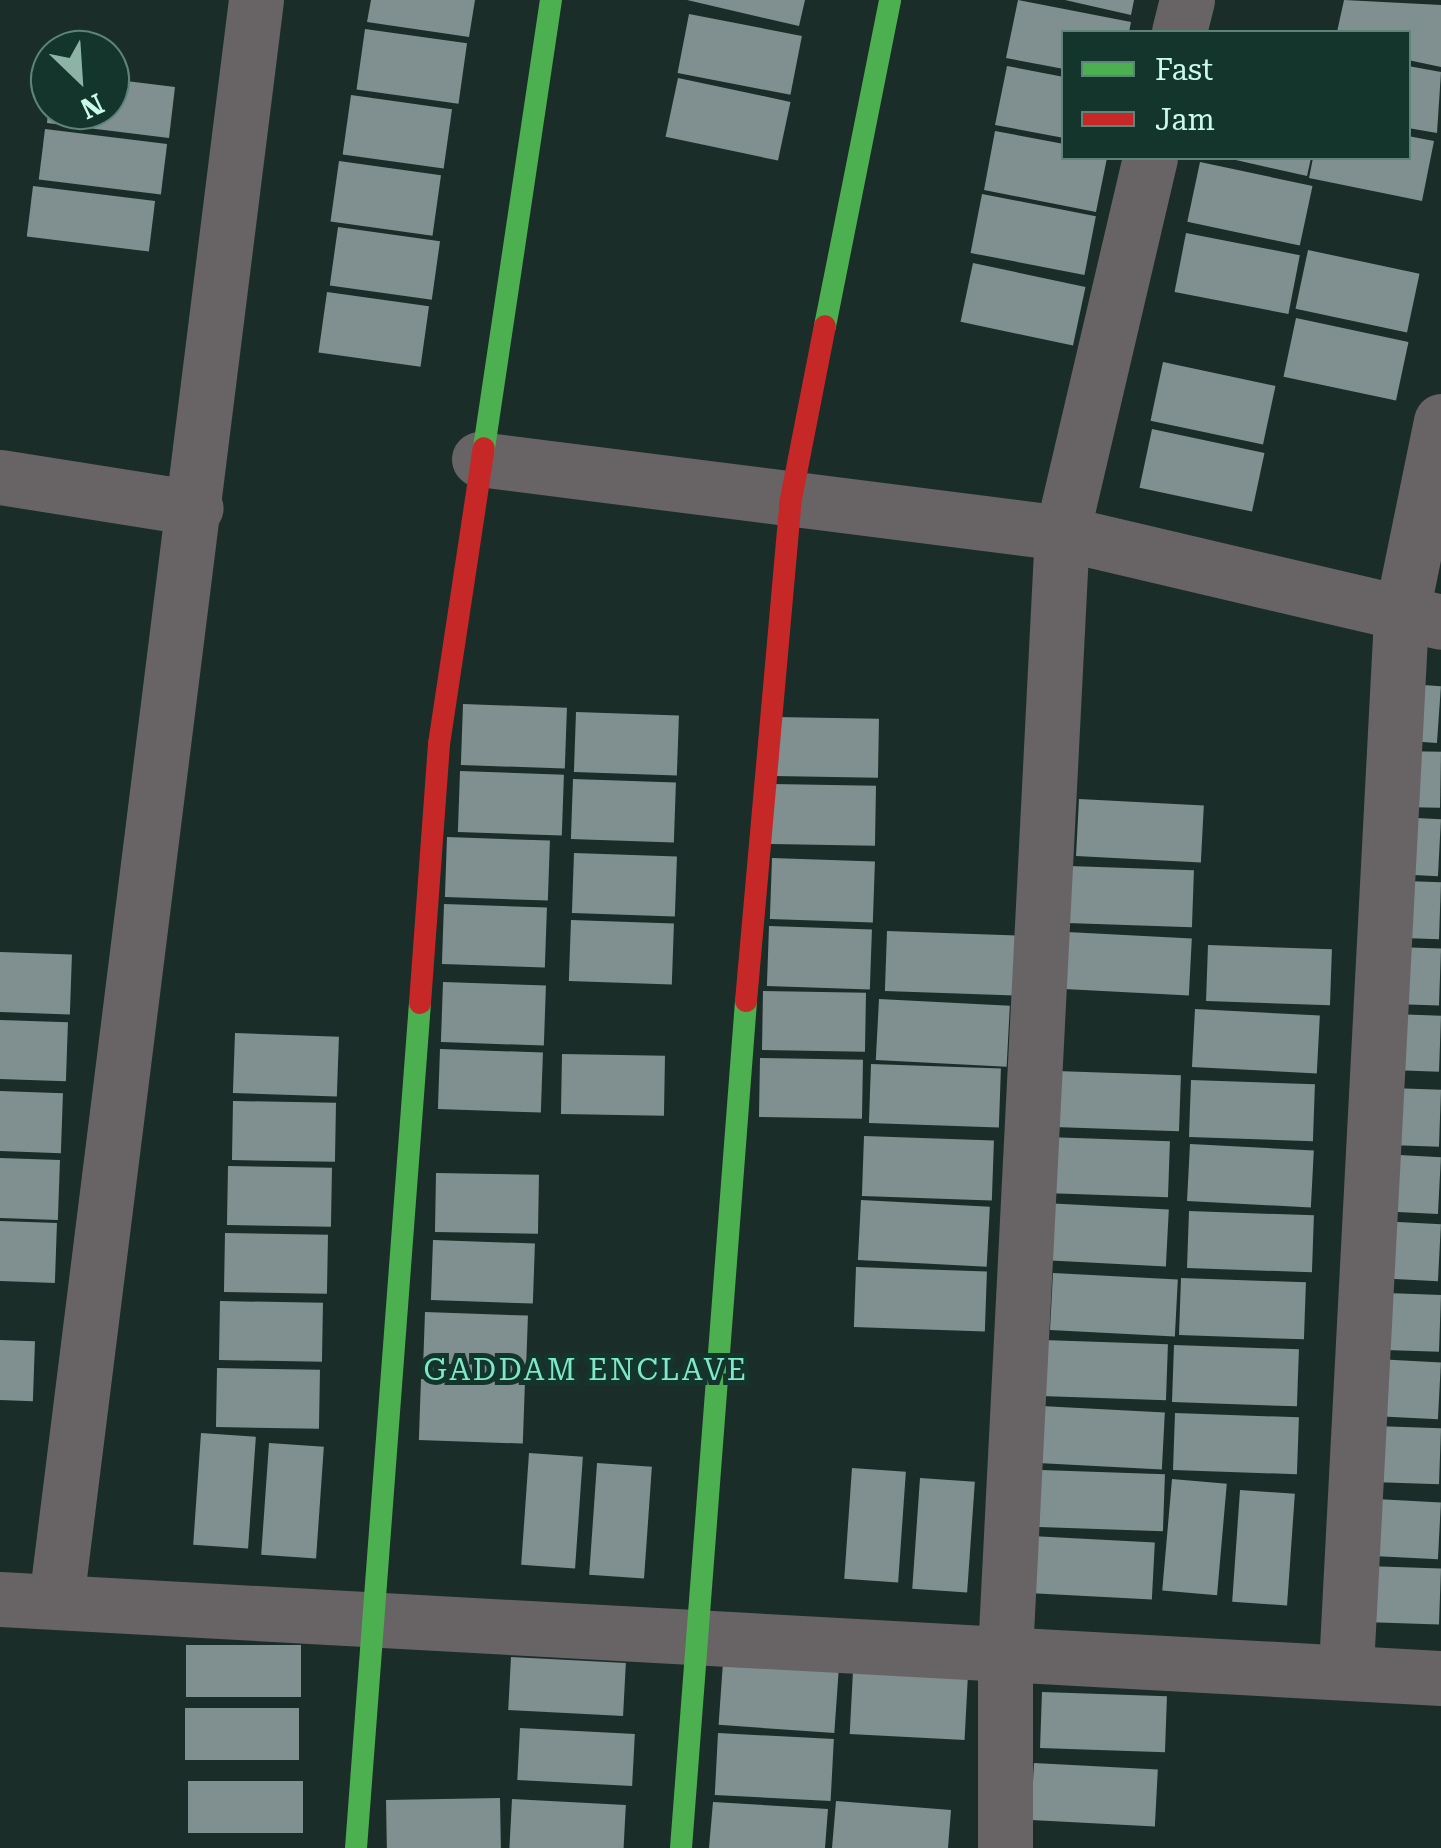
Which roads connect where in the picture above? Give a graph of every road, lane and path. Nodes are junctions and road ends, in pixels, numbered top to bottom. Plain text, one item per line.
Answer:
1 (256, 0) edge
2 (551, 0) edge
3 (890, 0) edge
4 (1186, 0) edge
5 (1179, 30) edge
6 (1150, 160) edge
7 (1441, 421) edge
8 (479, 459) junction
9 (0, 476) edge
10 (790, 504) junction
11 (196, 508) junction
12 (1062, 534) junction
13 (1421, 619) edge
14 (0, 1600) edge
15 (56, 1601) junction
16 (370, 1619) junction
17 (690, 1641) junction
18 (1005, 1653) junction
19 (1346, 1667) junction
20 (1441, 1678) edge
21 (356, 1848) edge
22 (682, 1848) edge
23 (1005, 1848) edge

1 - 11 street
2 - 8 street
3 - 10 street
4 - 5 street
6 - 12 street
7 - 13 street
8 - 10 street
8 - 16 street
9 - 11 street
10 - 12 street
10 - 17 street
11 - 15 street
12 - 13 street
12 - 18 street
13 - 19 street
14 - 15 street
15 - 16 street
16 - 17 street
16 - 21 street
17 - 18 street
17 - 22 street
18 - 19 street
18 - 23 street
19 - 20 street

